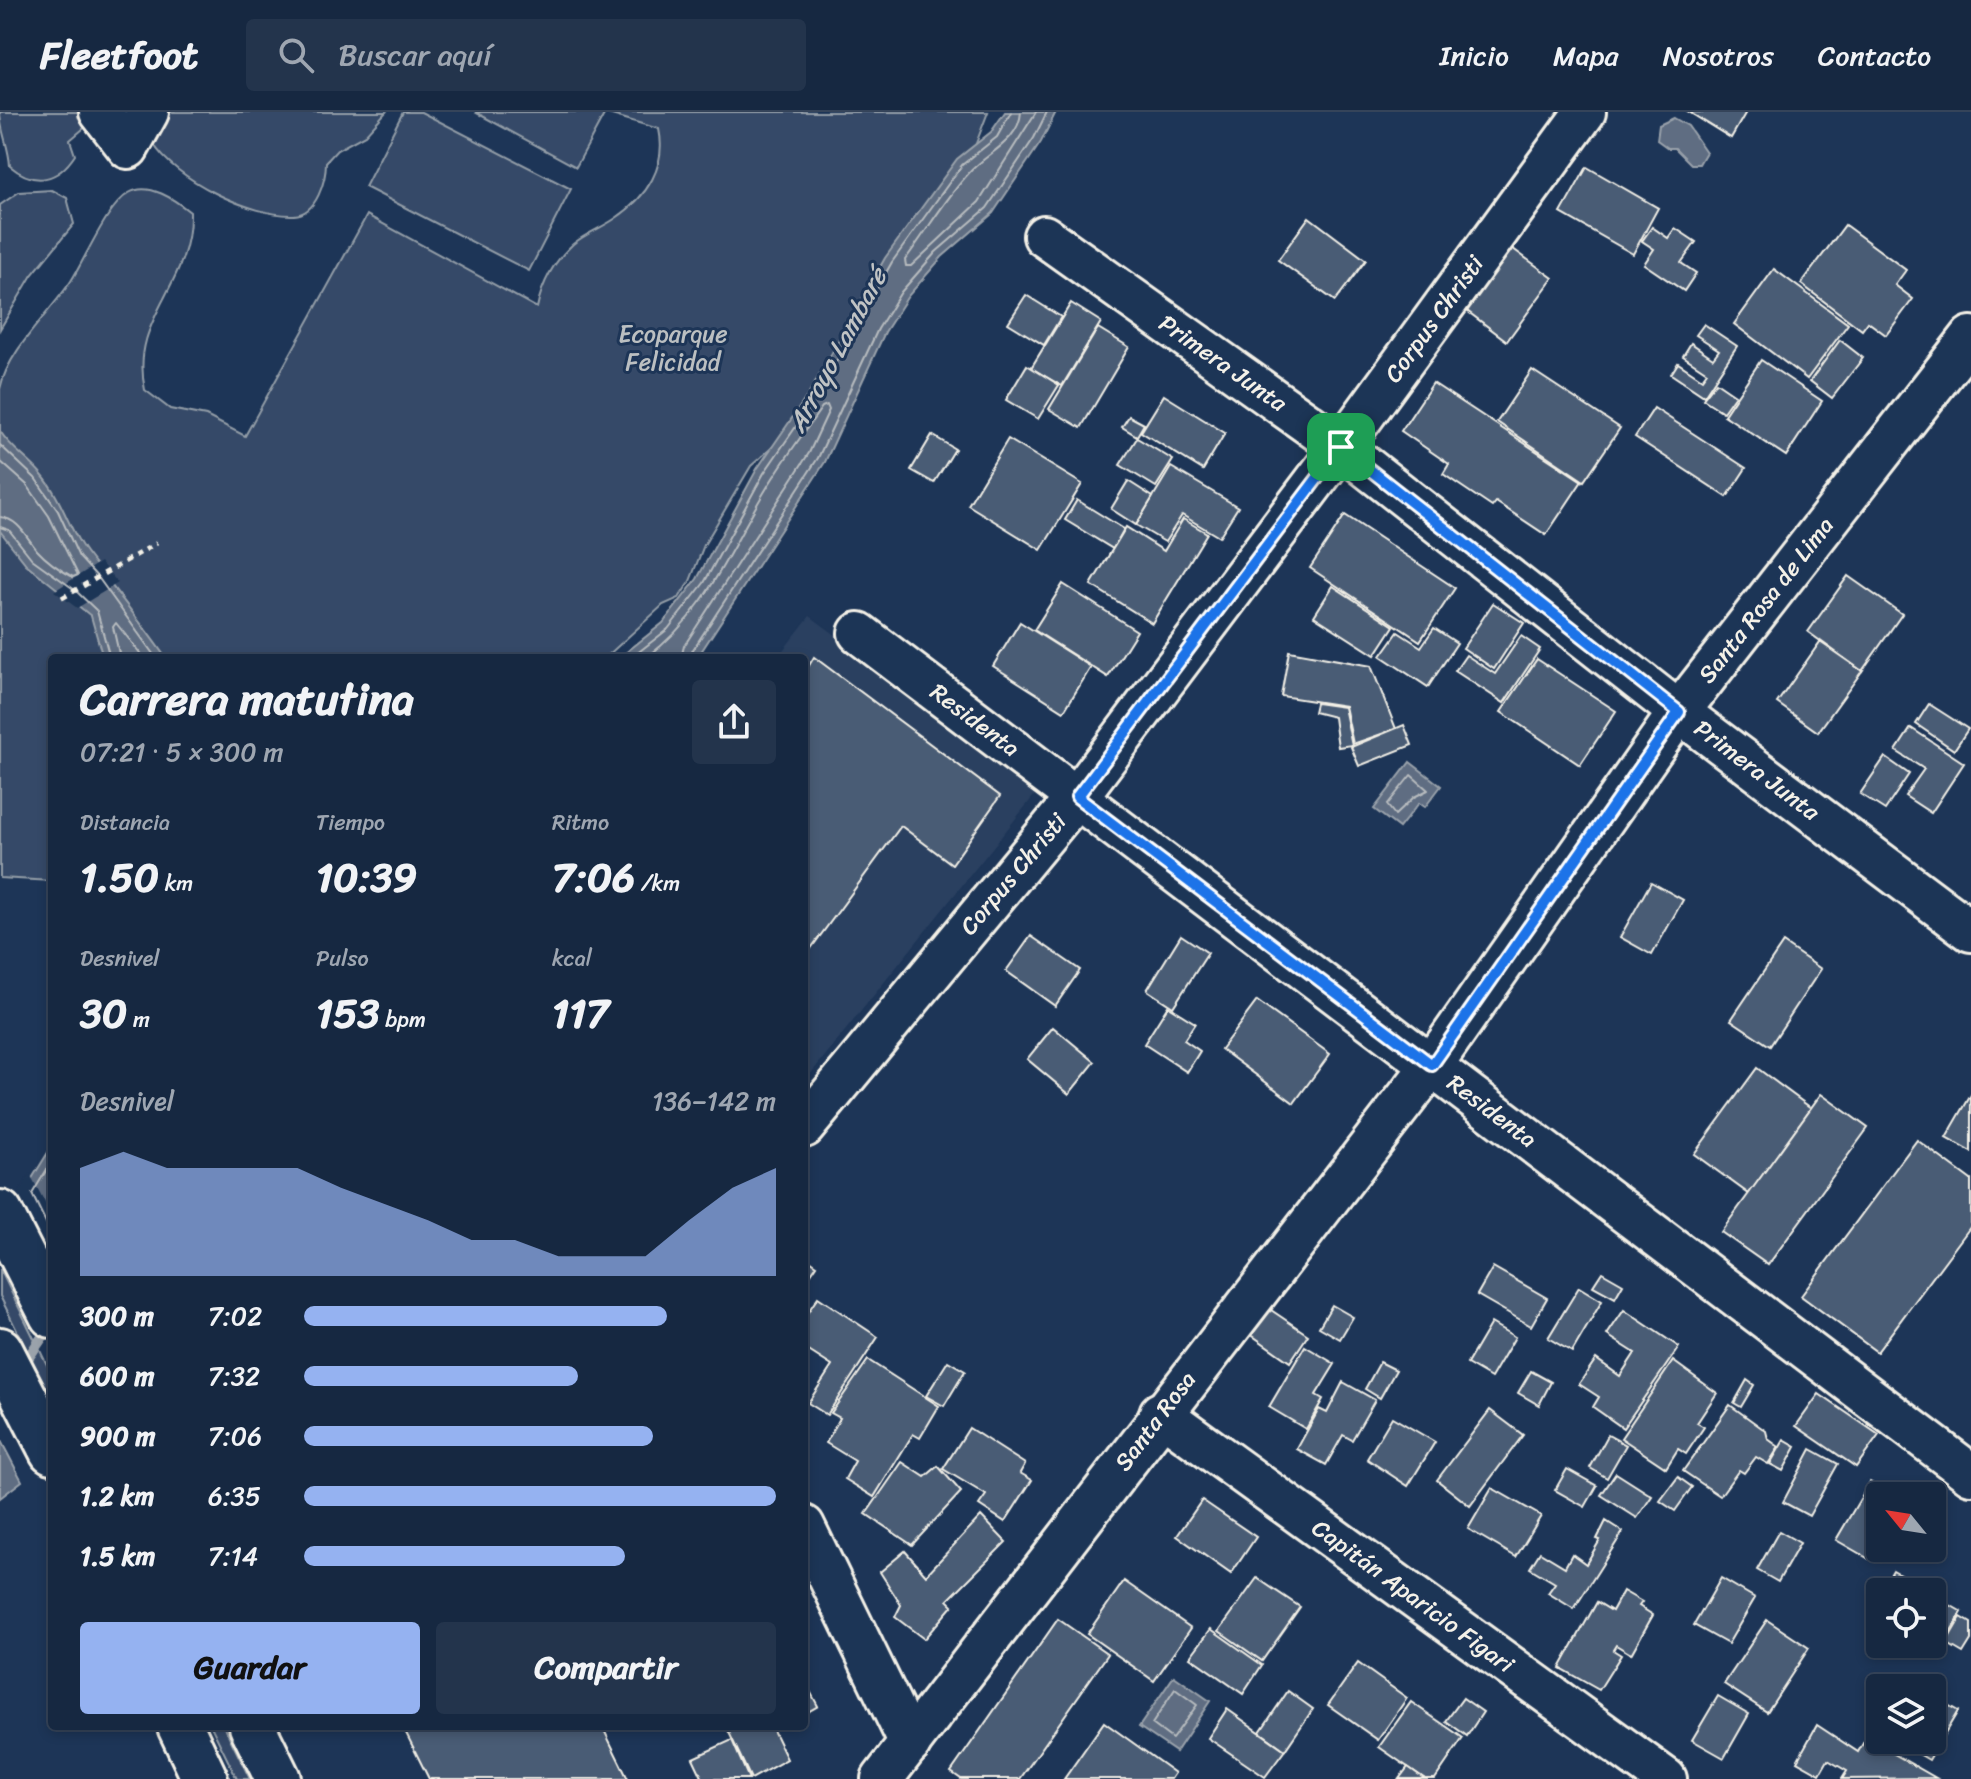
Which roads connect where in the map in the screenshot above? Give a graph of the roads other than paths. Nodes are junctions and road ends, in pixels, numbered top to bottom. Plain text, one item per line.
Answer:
1 (100, 112) edge
2 (148, 112) edge
3 (1585, 112) edge
4 (1044, 236) dead end
5 (1965, 357) edge
6 (1341, 447) junction
7 (859, 633) dead end
8 (1679, 712) junction
9 (1077, 797) junction
10 (1971, 931) edge
11 (1432, 1065) junction
12 (808, 1122) edge
13 (0, 1213) edge
14 (48, 1307) edge
15 (0, 1350) edge
16 (1160, 1413) junction
17 (48, 1443) edge
18 (1971, 1474) edge
19 (808, 1534) edge
20 (182, 1730) edge
21 (254, 1730) edge
22 (910, 1744) junction
23 (205, 1779) edge
24 (278, 1779) edge
25 (882, 1779) edge
26 (1666, 1779) edge

1 - 2 street
3 - 6 street, Corpus Christi
4 - 6 street, Primera Junta
5 - 8 street, Santa Rosa de Lima
6 - 8 street, Primera Junta
6 - 9 street, Corpus Christi
7 - 9 street, Residenta
8 - 10 street, Primera Junta
8 - 11 street, Santa Rosa de Lima
9 - 11 street, Residenta
9 - 12 street, Corpus Christi
11 - 16 street, Santa Rosa
11 - 18 street, Residenta
13 - 14 main road
15 - 17 main road
16 - 22 street, Santa Rosa
16 - 26 street, Capitán Aparicio Figari
19 - 22 street
20 - 23 main road
21 - 24 main road
22 - 25 street, Santa Rosa

